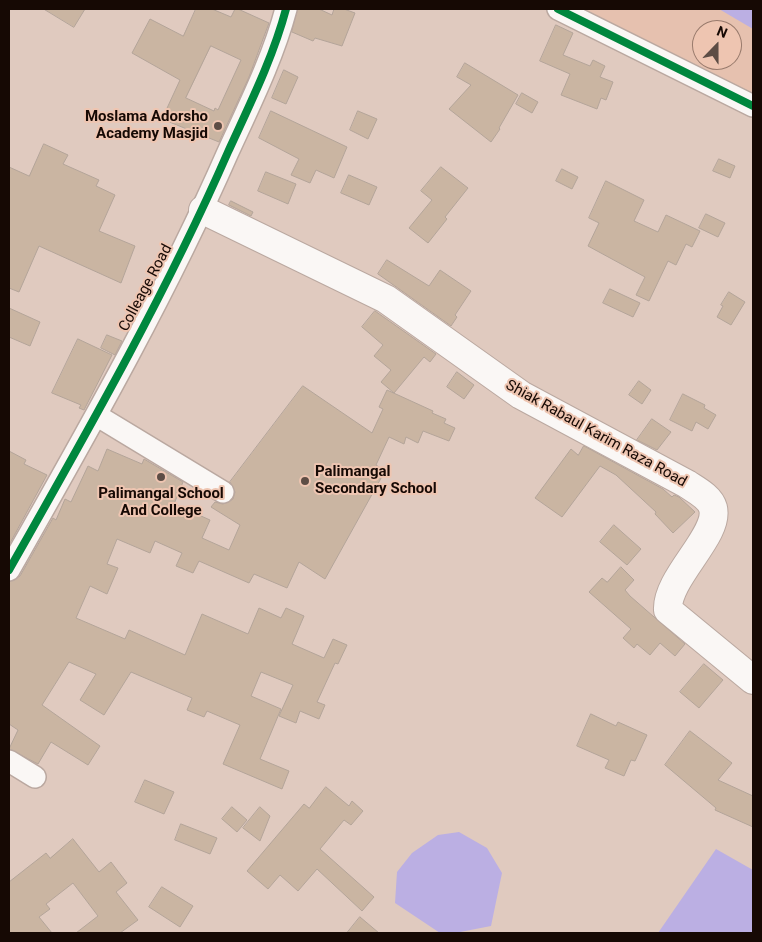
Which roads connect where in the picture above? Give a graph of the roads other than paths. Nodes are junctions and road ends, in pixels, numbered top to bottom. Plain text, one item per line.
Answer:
1 (286, 9) edge
2 (558, 9) edge
3 (753, 106) edge
4 (203, 210) junction
5 (96, 414) junction
6 (223, 492) dead end
7 (9, 570) edge
8 (753, 680) edge
9 (9, 761) edge
10 (35, 777) dead end

1 - 4 street, Colleage Road
2 - 3 street
4 - 5 street, Colleage Road
4 - 8 main road, Shiak Rabaul Karim Raza Road
5 - 6 street
5 - 7 street, Colleage Road
9 - 10 street

